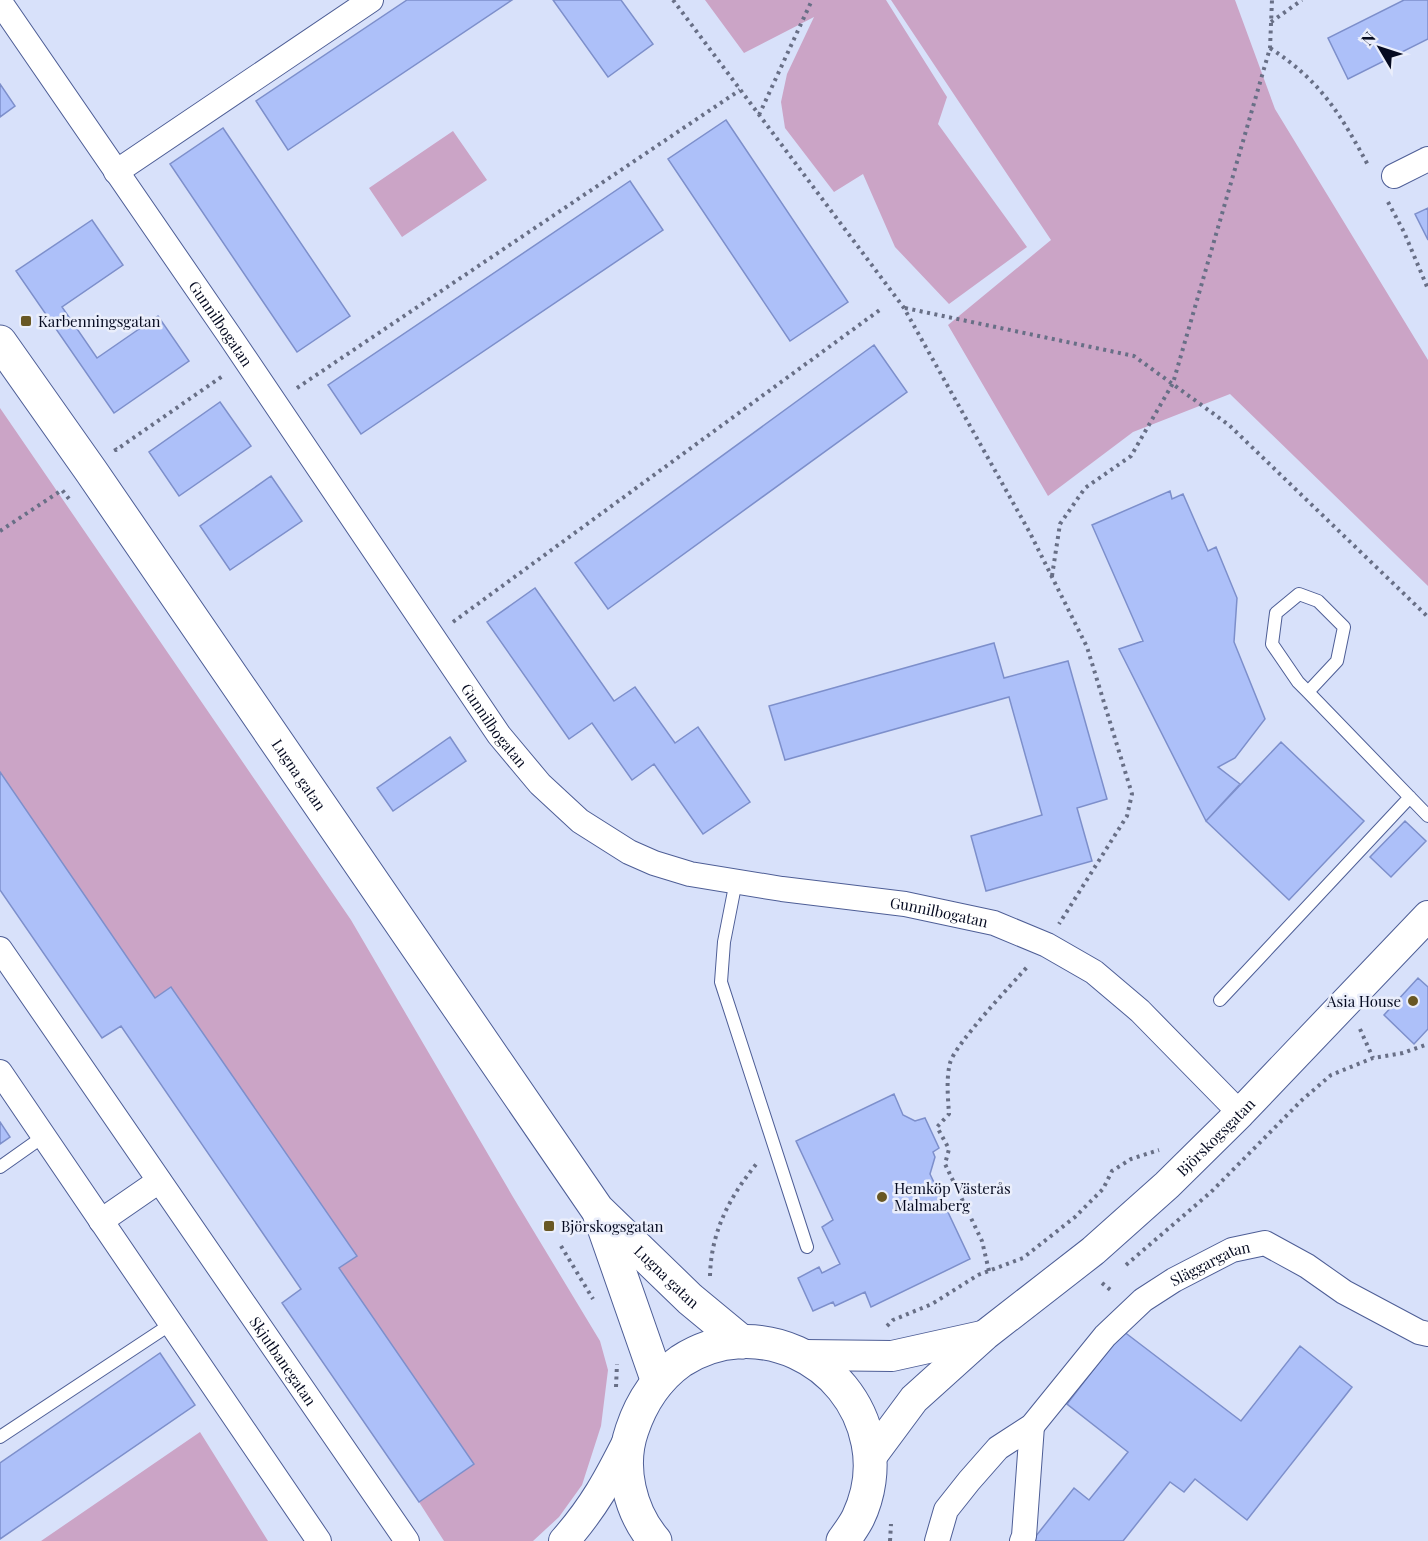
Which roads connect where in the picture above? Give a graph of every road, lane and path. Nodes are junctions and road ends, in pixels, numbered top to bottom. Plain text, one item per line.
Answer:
1 (371, 0) edge
2 (673, 0) edge
3 (812, 0) edge
4 (1272, 0) edge
5 (1302, 0) edge
6 (0, 2) edge
7 (1271, 22) junction
8 (1270, 48) junction
9 (740, 90) junction
10 (759, 115) junction
11 (1428, 159) edge
12 (116, 172) junction
13 (1383, 181) junction
14 (1428, 289) edge
15 (904, 308) junction
16 (881, 309) dead end
17 (0, 342) edge
18 (245, 360) junction
19 (1173, 383) junction
20 (274, 404) junction
21 (110, 440) dead end
22 (76, 508) dead end
23 (0, 531) edge
24 (1052, 577) junction
25 (1428, 617) edge
26 (433, 637) junction
27 (1308, 692) junction
28 (1410, 797) junction
29 (1428, 816) edge
30 (736, 881) junction
31 (1428, 916) edge
32 (1047, 945) junction
33 (0, 949) edge
34 (1220, 1000) dead end
35 (1428, 1044) edge
36 (1346, 1069) dead end
37 (0, 1072) edge
38 (1240, 1113) junction
39 (44, 1136) junction
40 (774, 1143) junction
41 (0, 1167) edge
42 (1183, 1169) junction
43 (159, 1181) junction
44 (1211, 1192) dead end
45 (597, 1209) junction
46 (101, 1221) junction
47 (561, 1246) dead end
48 (807, 1247) dead end
49 (989, 1271) junction
50 (710, 1279) dead end
51 (596, 1303) dead end
52 (171, 1324) junction
53 (883, 1330) dead end
54 (1428, 1334) edge
55 (985, 1335) junction
56 (742, 1342) junction
57 (615, 1354) dead end
58 (804, 1355) junction
59 (658, 1382) junction
60 (616, 1391) dead end
61 (1032, 1426) junction
62 (0, 1437) edge
63 (629, 1439) junction
64 (871, 1457) junction
65 (854, 1534) edge
66 (319, 1541) edge
67 (407, 1541) edge
68 (564, 1541) edge
69 (655, 1541) edge
70 (937, 1541) edge
71 (1022, 1541) edge

1 - 12 street
2 - 9 path
3 - 10 path
4 - 7 path
5 - 7 path
6 - 12 street, Gunnilbogatan
7 - 8 path
8 - 13 path
8 - 19 path
9 - 10 path
9 - 20 path
10 - 15 path
11 - 13 street
12 - 18 street, Gunnilbogatan
13 - 14 path
15 - 19 path
15 - 24 path
16 - 26 path
17 - 45 main road, Lugna gatan
18 - 20 street, Gunnilbogatan
18 - 21 path
19 - 24 path
19 - 25 path
20 - 26 street, Gunnilbogatan
22 - 23 path
24 - 32 path
26 - 30 street, Gunnilbogatan
27 - 27 lane
27 - 28 lane
28 - 29 lane
28 - 34 lane
30 - 32 street, Gunnilbogatan
30 - 40 lane
31 - 38 street, Björskogsgatan
32 - 38 street, Gunnilbogatan
32 - 49 path
33 - 43 street, Skjutbanegatan
35 - 36 path
37 - 39 street
38 - 42 street, Björskogsgatan
39 - 41 lane
39 - 46 street
40 - 48 lane
40 - 50 path
42 - 44 path
42 - 49 path
42 - 55 street, Björskogsgatan
43 - 46 street
43 - 67 street, Skjutbanegatan
45 - 56 main road, Lugna gatan
45 - 59 main road, Lugna gatan
46 - 52 street
47 - 51 path
49 - 53 path
52 - 62 lane
52 - 66 street
54 - 61 street, Släggargatan
55 - 58 street, Björskogsgatan
55 - 64 street, Björskogsgatan
56 - 58 main road
56 - 59 main road
57 - 60 path
58 - 64 main road
59 - 63 main road
61 - 70 street, Släggargatan
61 - 71 street
63 - 68 street
63 - 69 main road
64 - 65 main road

